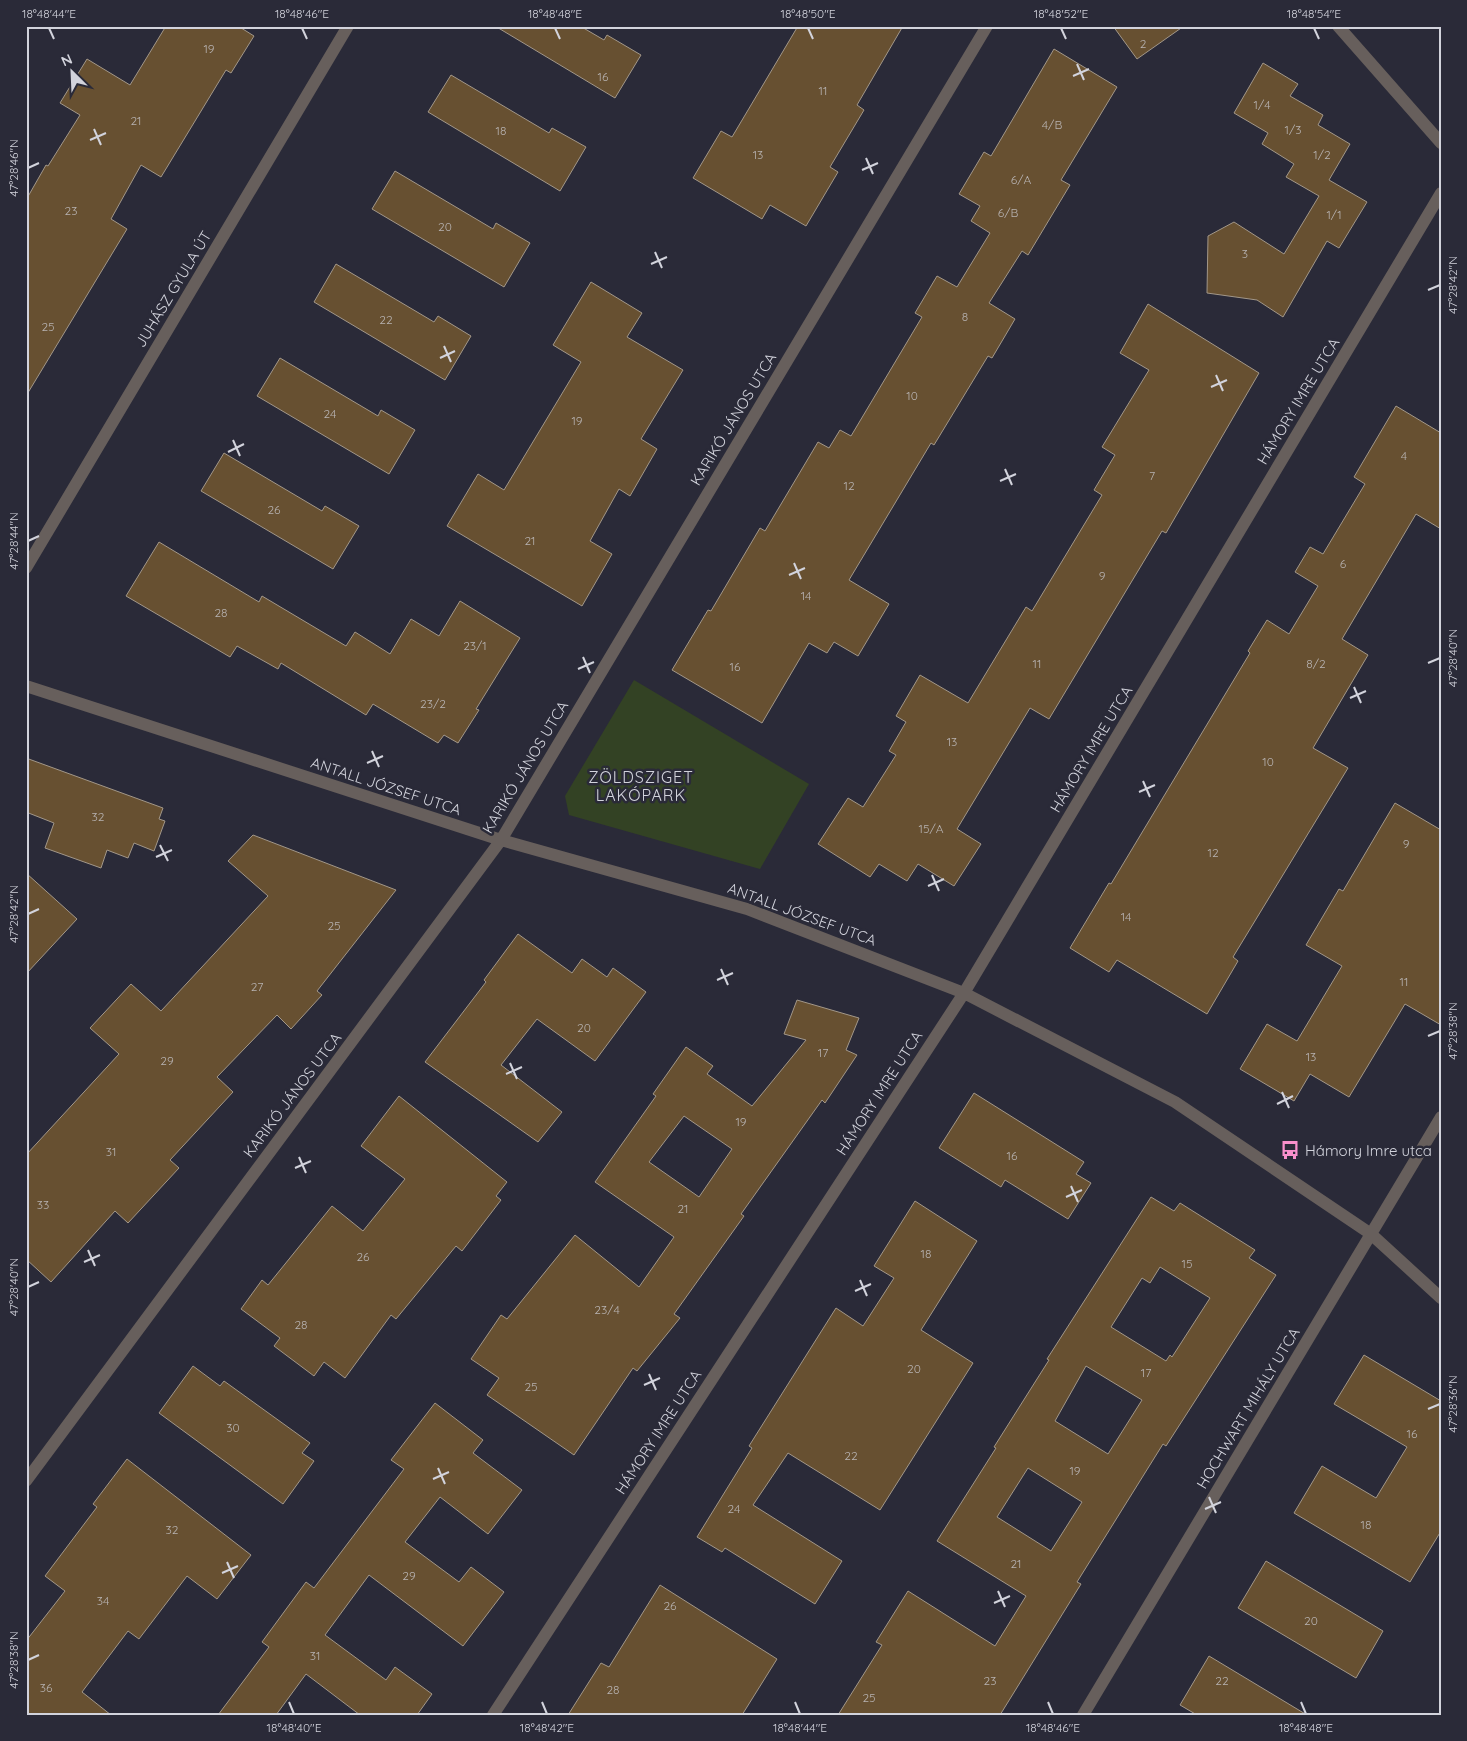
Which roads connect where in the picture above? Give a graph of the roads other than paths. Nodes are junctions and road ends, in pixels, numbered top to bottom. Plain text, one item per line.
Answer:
1 (348, 26) edge
2 (987, 26) edge
3 (1338, 26) edge
4 (1441, 143) edge
5 (1441, 193) edge
6 (26, 568) edge
7 (26, 686) edge
8 (501, 840) junction
9 (964, 993) junction
10 (1441, 1117) edge
11 (1371, 1234) junction
12 (1441, 1298) edge
13 (26, 1481) edge
14 (493, 1715) edge
15 (1083, 1715) edge

1 - 6 street, JUHÁSZ GYULA ÚT
2 - 8 street, KARIKÓ JÁNOS UTCA
3 - 4 street
5 - 9 street, HÁMORY IMRE UTCA
7 - 8 street, ANTALL JÓZSEF UTCA
8 - 9 street, ANTALL JÓZSEF UTCA
8 - 13 street, KARIKÓ JÁNOS UTCA
9 - 11 street, ANTALL JÓZSEF UTCA
9 - 14 street, HÁMORY IMRE UTCA
10 - 11 street, HOCHWART MIHÁLY UTCA
11 - 12 street, ANTALL JÓZSEF UTCA
11 - 15 street, HOCHWART MIHÁLY UTCA

